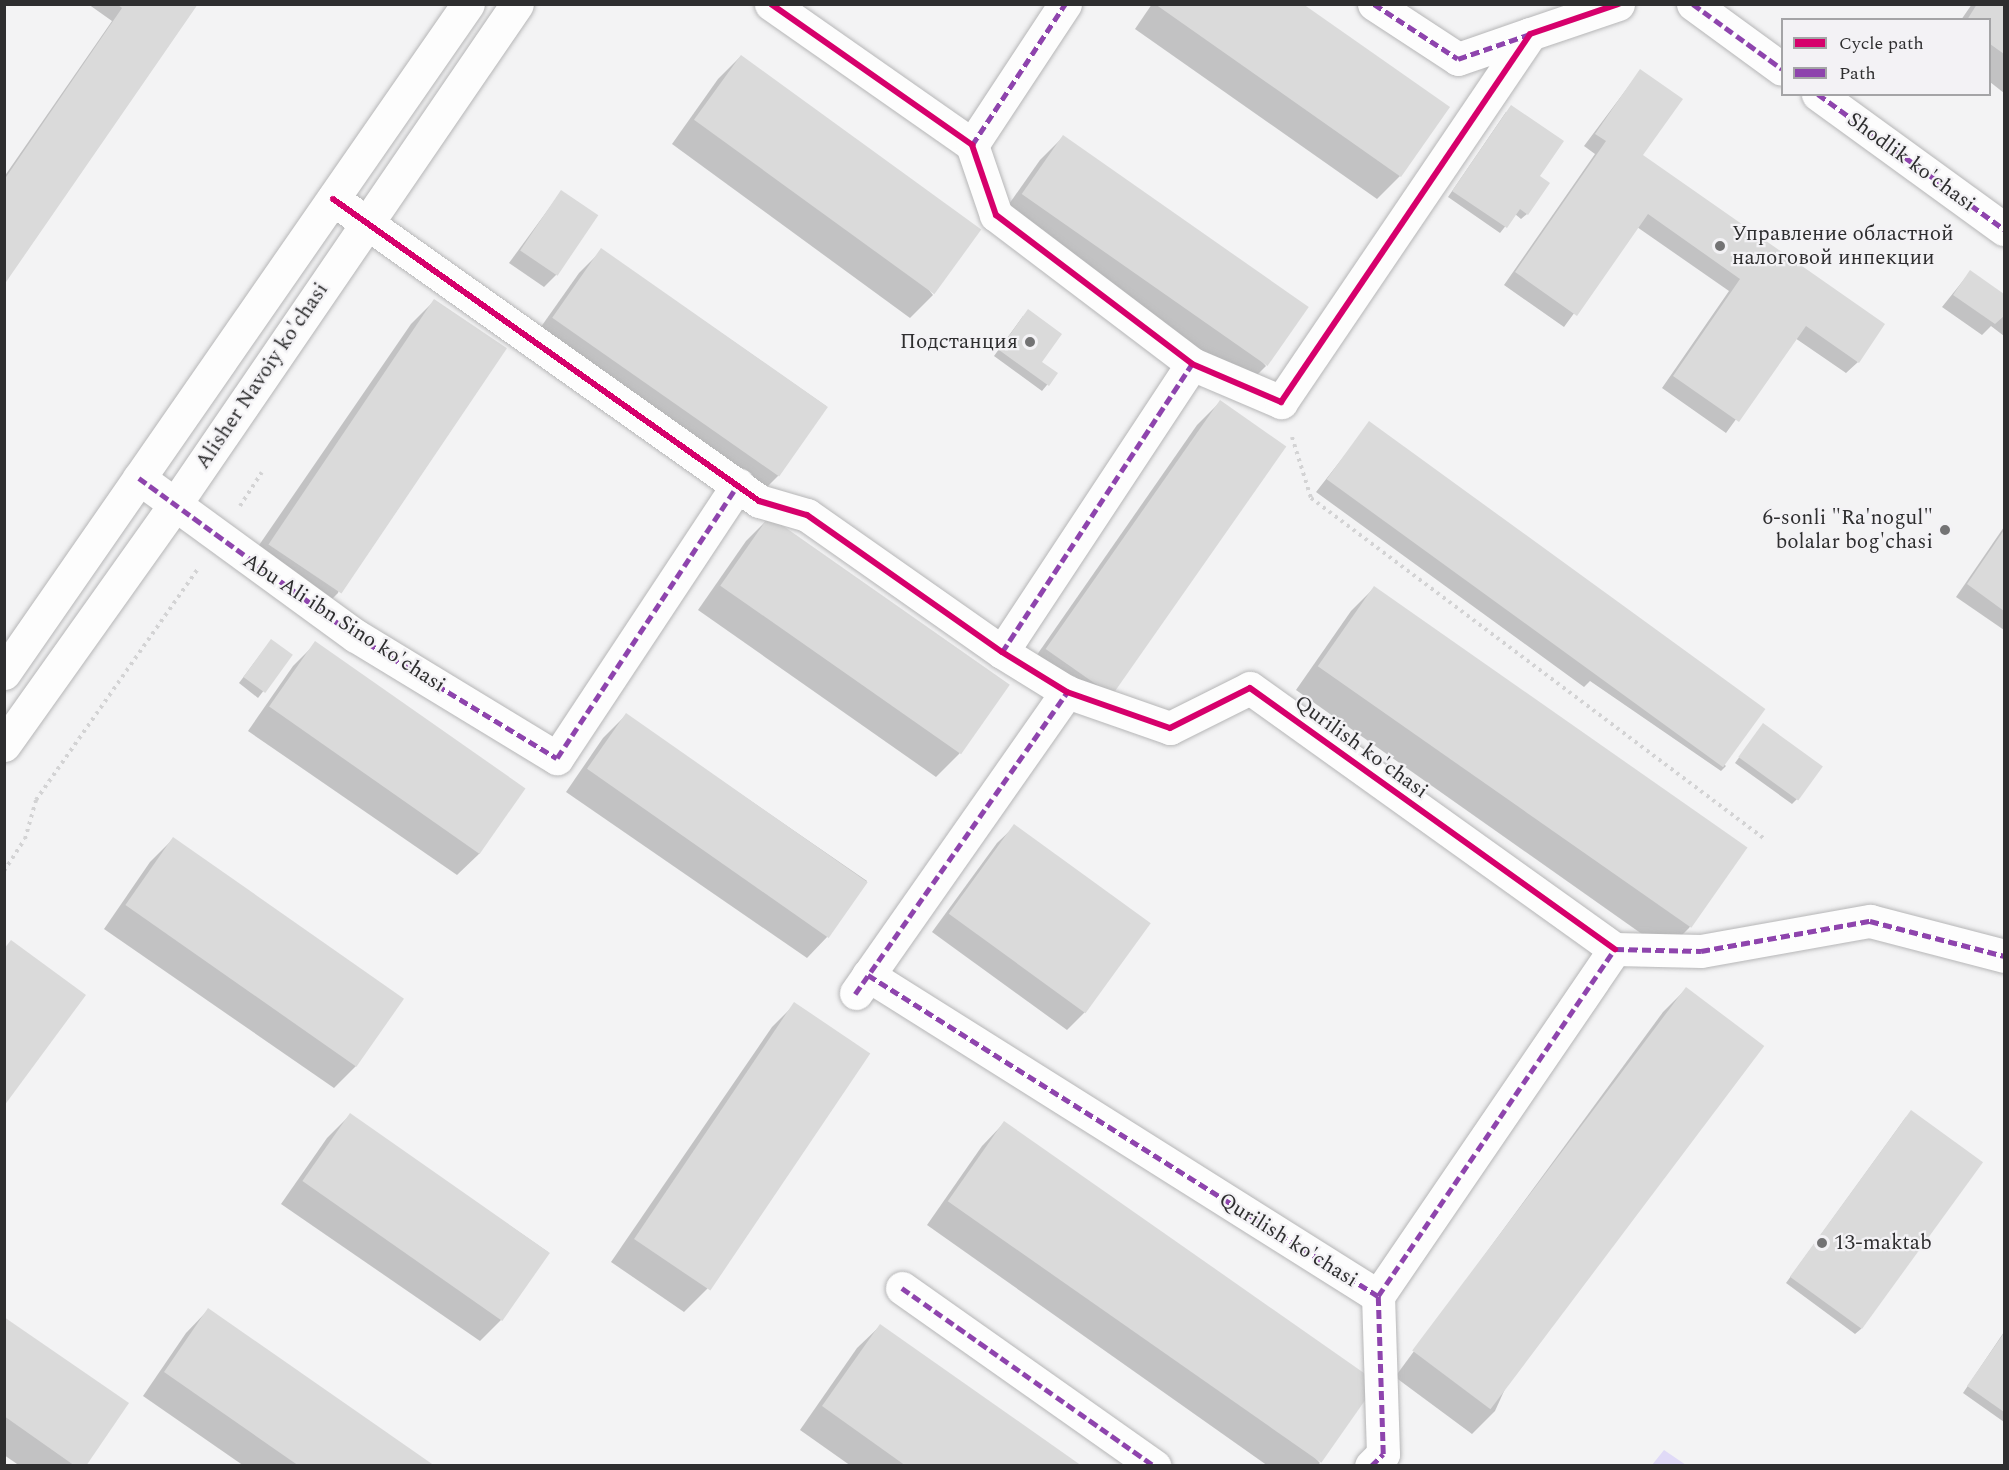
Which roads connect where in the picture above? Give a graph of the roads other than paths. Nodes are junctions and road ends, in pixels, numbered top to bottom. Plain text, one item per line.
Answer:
1 (468, 4) edge
2 (517, 4) edge
3 (771, 4) edge
4 (1065, 4) edge
5 (1374, 4) edge
6 (1618, 4) edge
7 (1693, 4) edge
8 (1530, 34) junction
9 (1781, 68) edge
10 (1821, 96) edge
11 (972, 145) junction
12 (333, 199) junction
13 (366, 222) junction
14 (2004, 229) edge
15 (1192, 364) junction
16 (139, 478) junction
17 (738, 485) junction
18 (176, 503) junction
19 (1002, 652) junction
20 (4, 673) edge
21 (1067, 692) junction
22 (4, 745) edge
23 (1615, 950) junction
24 (2004, 957) edge
25 (902, 1288) dead end
26 (1378, 1296) junction
27 (1154, 1466) edge
28 (1371, 1466) edge

1 - 12 street, Alisher Navoiy ko'chasi
2 - 13 street, Alisher Navoiy ko'chasi
3 - 11 street
4 - 11 street
5 - 8 street
6 - 8 street
7 - 9 street
8 - 15 street
10 - 14 street, Shodlik ko'chasi
11 - 15 street
12 - 13 street
12 - 16 street, Alisher Navoiy ko'chasi
13 - 17 street
13 - 18 street, Alisher Navoiy ko'chasi
15 - 19 street
16 - 18 street, Abu Ali ibn Sino ko'chasi
16 - 20 street, Alisher Navoiy ko'chasi
17 - 18 street, Abu Ali ibn Sino ko'chasi
17 - 19 street
18 - 22 street, Alisher Navoiy ko'chasi
19 - 21 street
21 - 23 street, Qurilish ko'chasi
21 - 26 street, Qurilish ko'chasi
23 - 24 street
23 - 26 street
25 - 27 street
26 - 28 street, Qurilish ko'chasi

